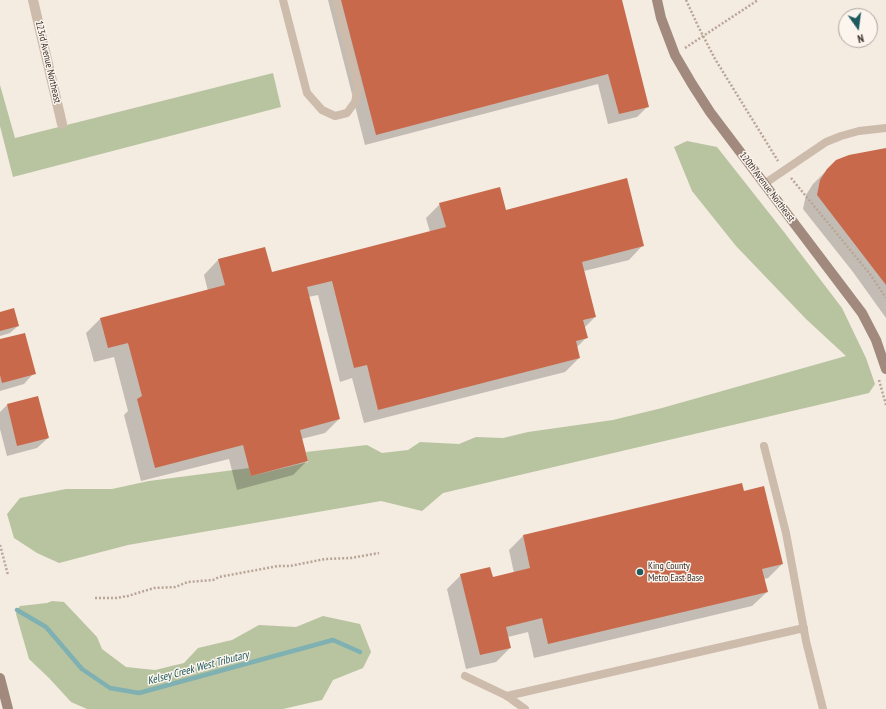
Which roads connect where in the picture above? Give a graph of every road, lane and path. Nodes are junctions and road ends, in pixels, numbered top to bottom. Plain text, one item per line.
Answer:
1 (33, 0) edge
2 (283, 0) edge
3 (336, 0) edge
4 (657, 0) edge
5 (686, 0) edge
6 (758, 0) edge
7 (703, 36) junction
8 (675, 55) junction
9 (62, 124) dead end
10 (886, 128) edge
11 (773, 155) dead end
12 (764, 184) junction
13 (808, 198) dead end
14 (886, 298) edge
15 (886, 369) edge
16 (764, 446) dead end
17 (0, 545) edge
18 (379, 553) dead end
19 (8, 575) dead end
20 (95, 598) dead end
21 (804, 628) junction
22 (465, 676) dead end
23 (0, 678) edge
24 (507, 696) junction
25 (8, 709) edge
26 (525, 709) edge
27 (823, 709) edge

1 - 9 street, 123rd Avenue Northeast
2 - 3 lane
4 - 8 street, 120th Avenue Northeast
5 - 7 path
6 - 7 path
7 - 8 path
7 - 11 path
8 - 12 street, 120th Avenue Northeast
10 - 12 lane
12 - 15 street, 120th Avenue Northeast
13 - 14 path
16 - 21 lane
17 - 19 path
18 - 20 path
21 - 24 lane
21 - 27 lane
22 - 24 lane
23 - 25 street
24 - 26 lane

